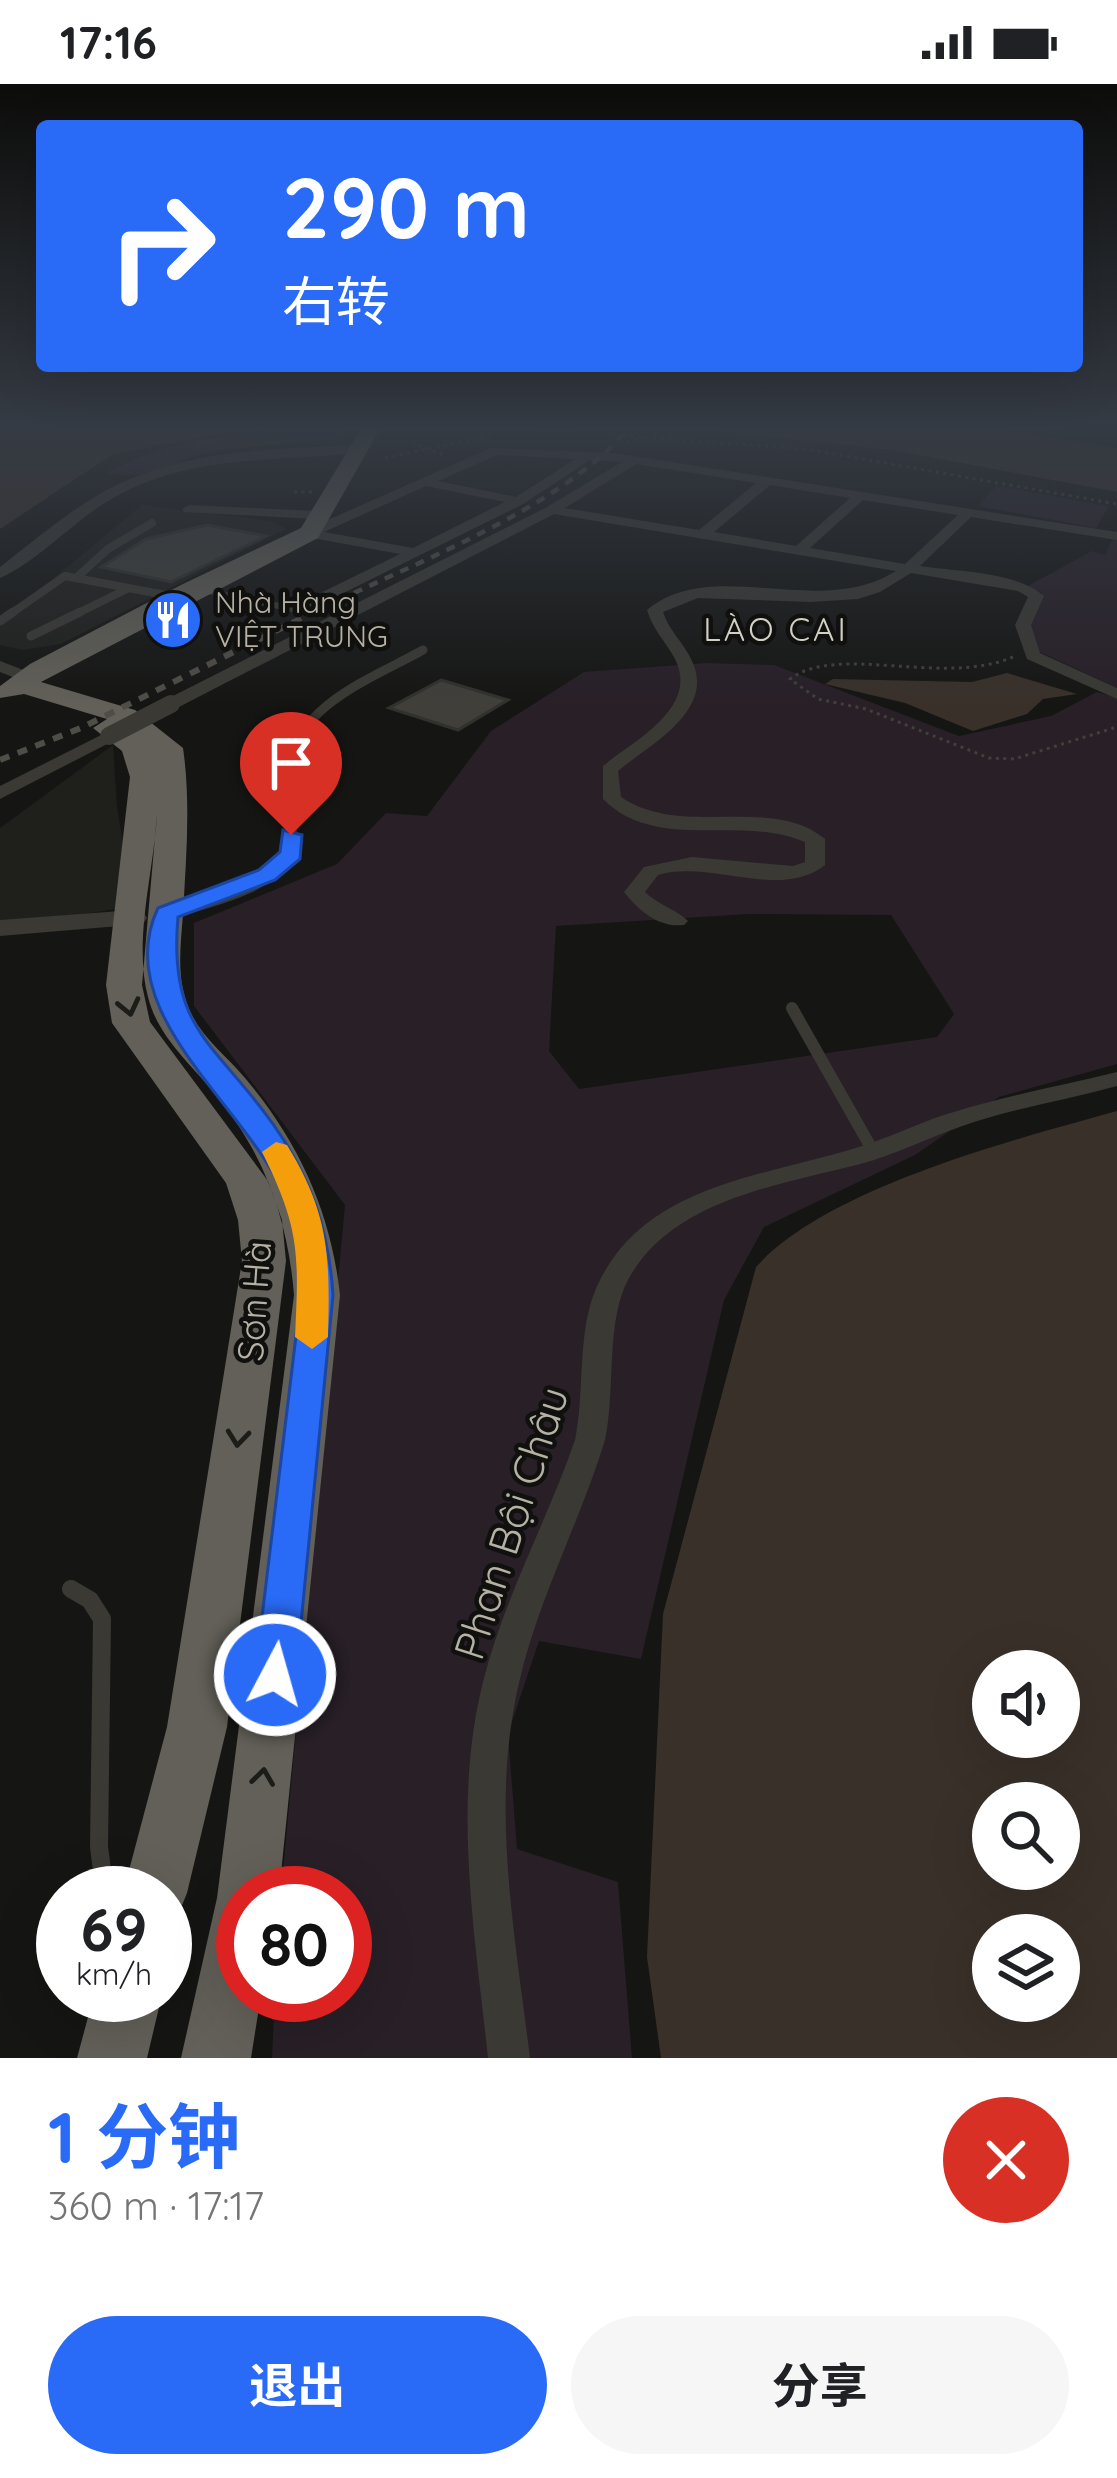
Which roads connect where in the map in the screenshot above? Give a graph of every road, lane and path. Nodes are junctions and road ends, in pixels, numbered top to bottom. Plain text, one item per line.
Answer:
1 (71, 521) edge
2 (289, 521) edge
3 (315, 521) edge
4 (321, 521) edge
5 (476, 521) edge
6 (530, 521) edge
7 (622, 521) edge
8 (719, 521) edge
9 (832, 521) edge
10 (960, 521) edge
11 (1025, 521) edge
12 (152, 523) dead end
13 (313, 524) junction
14 (703, 534) junction
15 (1117, 536) edge
16 (801, 549) junction
17 (413, 551) junction
18 (909, 570) junction
19 (0, 574) edge
20 (77, 577) junction
21 (128, 588) junction
22 (185, 593) junction
23 (0, 621) edge
24 (31, 636) dead end
25 (1028, 648) junction
26 (423, 650) dead end
27 (10, 685) edge
28 (1117, 694) edge
29 (1117, 727) edge
30 (0, 793) edge
31 (150, 915) junction
32 (676, 921) dead end
33 (0, 928) edge
34 (792, 1008) dead end
35 (1117, 1078) edge
36 (873, 1151) junction
37 (71, 1589) dead end
38 (101, 1866) edge
39 (161, 1866) edge
40 (250, 1866) edge
41 (121, 2022) edge
42 (223, 2022) edge
43 (112, 2058) edge
44 (216, 2058) edge
45 (509, 2058) edge

1 - 19 street
2 - 13 street
3 - 13 highway
4 - 13 street
5 - 17 street
6 - 30 street, bridge
7 - 14 street
8 - 14 street
9 - 16 street
10 - 18 street
11 - 15 street
12 - 20 lane
13 - 17 street
13 - 22 highway
14 - 16 street
16 - 18 street
17 - 22 street
18 - 25 street
18 - 32 street
20 - 21 lane
20 - 23 lane
21 - 22 lane
21 - 24 lane
22 - 27 highway
25 - 28 street
25 - 29 path
26 - 31 lane
27 - 31 highway, Sơn Hà
31 - 33 street
31 -> 39 highway, Sơn Hà
40 -> 31 highway, Sơn Hà
34 - 36 lane
35 - 36 street, Phan Bội Châu
36 - 45 street, Phan Bội Châu
37 - 38 lane
41 - 43 highway
42 - 44 highway

